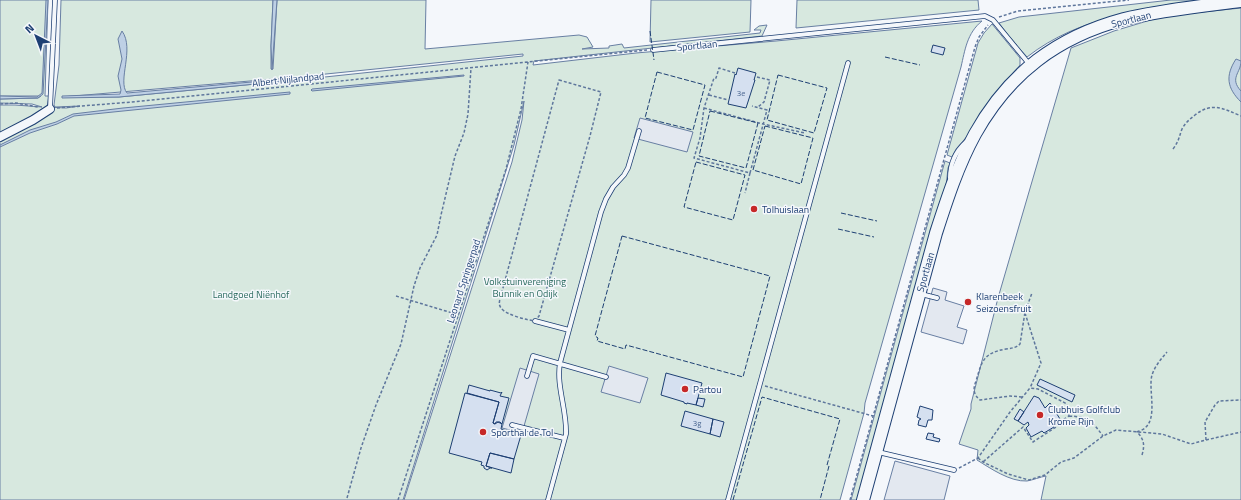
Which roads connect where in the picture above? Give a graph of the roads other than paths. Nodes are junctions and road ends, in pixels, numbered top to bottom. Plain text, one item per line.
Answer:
1 (55, 0) edge
2 (1241, 1) edge
3 (653, 50) road end
4 (848, 63) dead end
5 (1030, 65) junction
6 (50, 109) joint
7 (639, 131) dead end
8 (0, 137) edge
9 (919, 294) junction
10 (937, 298) dead end
11 (535, 321) road end
12 (569, 330) junction
13 (560, 363) junction
14 (527, 376) dead end
15 (606, 377) dead end
16 (512, 425) dead end
17 (564, 438) junction
18 (876, 452) junction
19 (954, 470) road end
20 (548, 500) edge
21 (728, 500) edge
22 (863, 500) edge

1 - 6 lane
2 - 5 street, Sportlaan
3 - 5 lane, Sportlaan
4 - 21 lane
5 - 9 street, Sportlaan
6 - 8 street
7 - 12 lane
9 - 10 lane
9 - 18 street, Sportlaan
11 - 12 lane
12 - 13 lane
13 - 14 lane
13 - 15 lane
13 - 17 lane
16 - 17 lane
17 - 20 lane
18 - 19 lane
18 - 22 street, Sportlaan

